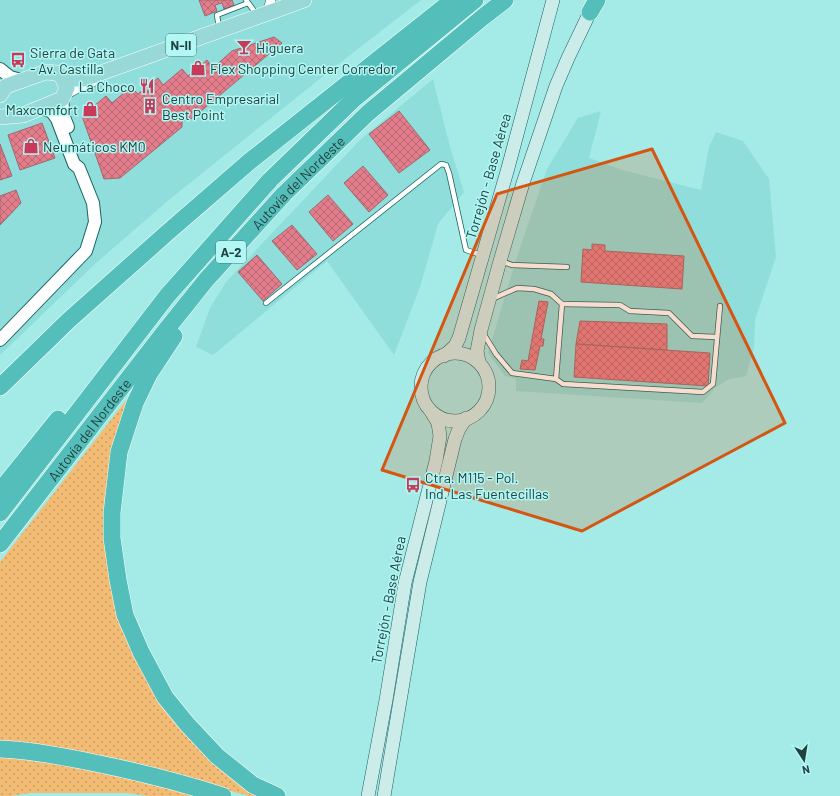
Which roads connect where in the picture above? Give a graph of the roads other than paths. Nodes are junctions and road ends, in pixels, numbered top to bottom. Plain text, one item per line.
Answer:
1 (271, 0) edge
2 (304, 0) edge
3 (453, 0) edge
4 (475, 0) edge
5 (505, 0) edge
6 (553, 0) edge
7 (247, 2) edge
8 (596, 4) edge
9 (261, 15) junction
10 (219, 31) junction
11 (0, 68) edge
12 (61, 75) junction
13 (22, 80) junction
14 (63, 97) junction
15 (2, 105) edge
16 (42, 108) junction
17 (79, 168) junction
18 (284, 194) junction
19 (482, 256) junction
20 (500, 261) junction
21 (567, 267) dead end
22 (168, 296) junction
23 (489, 300) junction
24 (266, 303) dead end
25 (562, 304) junction
26 (720, 306) dead end
27 (481, 330) junction
28 (717, 337) junction
29 (0, 340) edge
30 (444, 356) junction
31 (479, 362) junction
32 (556, 379) junction
33 (0, 387) edge
34 (432, 413) junction
35 (466, 418) junction
36 (0, 491) edge
37 (0, 513) edge
38 (0, 544) edge
39 (0, 749) edge
40 (368, 795) edge
41 (223, 796) edge
42 (276, 796) edge
43 (384, 796) edge

1 - 9 street
2 - 9 main road, N-II
3 - 33 highway
4 - 22 highway, Autovía del Nordeste / A-2
5 - 18 highway, Autovía del Nordeste / A-2
6 - 19 main road, Torrejón - Base Aérea
7 - 9 lane
7 - 10 lane
8 - 20 main road
9 - 10 main road, N-II
9 - 14 street, N-II
10 - 12 main road, N-II
11 - 13 street
11 - 15 street
12 - 13 main road, N-II
12 - 14 main road
13 - 15 main road, N-II
14 - 16 main road, N-II
14 - 17 street
15 - 16 main road, N-II
16 - 17 street
17 - 29 street
18 - 38 highway, Autovía del Nordeste / A-2
18 - 42 highway
19 - 24 lane
19 - 30 main road, Torrejón - Base Aérea
20 - 21 lane
20 - 23 main road
22 - 36 highway
22 - 37 highway, Autovía del Nordeste / A-2
23 - 25 lane
23 - 27 main road
25 - 28 lane
25 - 32 lane
26 - 28 lane
27 - 31 main road
27 - 32 lane
28 - 32 lane
30 - 31 main road
30 - 34 main road
31 - 35 main road
34 - 35 main road
34 - 40 main road, Torrejón - Base Aérea
35 - 43 main road, Torrejón - Base Aérea
39 - 41 highway

